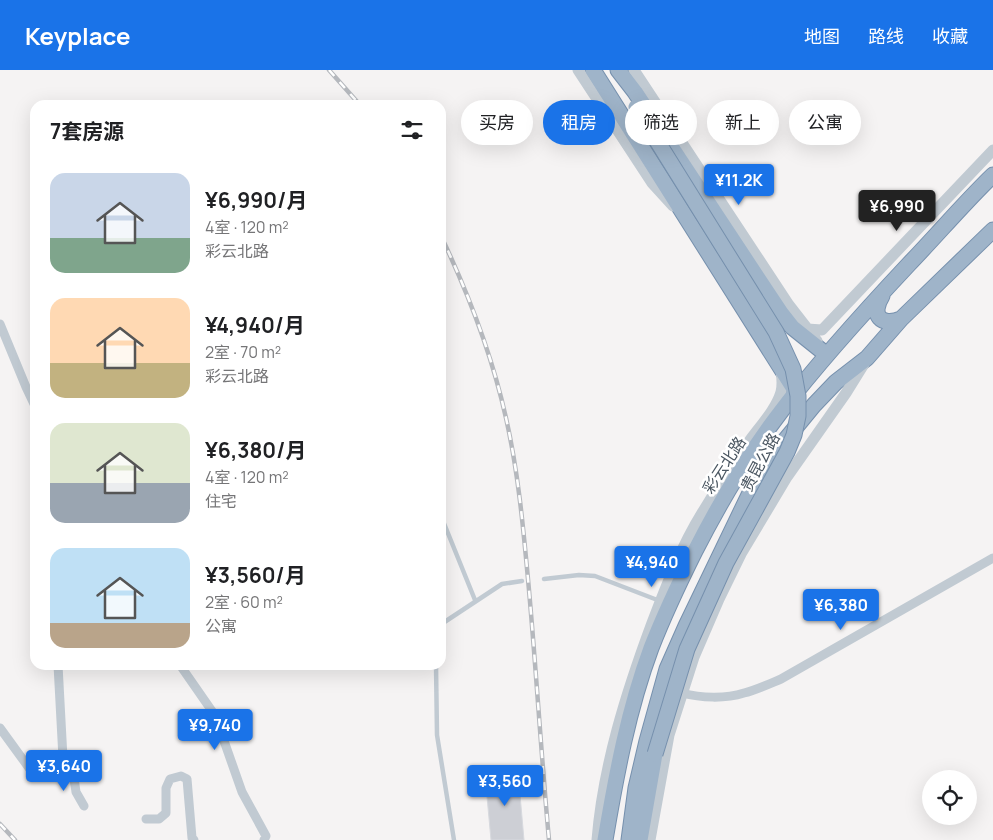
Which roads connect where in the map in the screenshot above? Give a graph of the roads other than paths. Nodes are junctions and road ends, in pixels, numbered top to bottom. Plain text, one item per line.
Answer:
1 (578, 70) edge
2 (593, 70) edge
3 (611, 70) edge
4 (618, 70) edge
5 (634, 70) edge
6 (993, 150) edge
7 (993, 175) edge
8 (690, 225) junction
9 (993, 230) edge
10 (886, 288) junction
11 (901, 320) junction
12 (0, 324) edge
13 (800, 328) junction
14 (764, 339) junction
15 (827, 355) junction
16 (867, 358) junction
17 (781, 366) junction
18 (796, 392) junction
19 (30, 395) edge
20 (776, 402) junction
21 (446, 528) edge
22 (993, 558) edge
23 (544, 580) dead end
24 (522, 581) dead end
25 (475, 600) junction
26 (660, 601) junction
27 (446, 621) edge
28 (58, 670) edge
29 (183, 670) edge
30 (436, 670) edge
31 (682, 693) junction
32 (0, 728) edge
33 (64, 758) junction
34 (84, 806) dead end
35 (146, 819) dead end
36 (601, 837) edge
37 (194, 840) edge
38 (264, 840) edge
39 (454, 840) edge
40 (629, 840) edge
41 (640, 840) edge
42 (650, 840) edge

1 - 8 street
2 - 8 highway
3 - 41 highway, 贵昆公路, bridge
4 - 13 highway
5 - 13 street
6 - 13 street
7 - 10 highway, 彩云北路
8 - 14 highway
9 - 11 highway
10 - 11 highway
10 - 15 highway, 彩云北路
11 - 16 highway
12 - 19 street
13 - 14 highway
13 - 15 highway
14 - 17 highway
15 - 18 highway, 彩云北路
16 - 31 street
16 - 40 highway
17 - 18 highway
17 - 20 street
18 - 20 highway
18 - 36 highway, 彩云北路
20 - 26 street
21 - 25 lane
22 - 31 street
23 - 26 lane
24 - 25 lane
25 - 27 lane
26 - 36 street
28 - 33 street
29 - 38 street
30 - 39 lane
31 - 42 street
32 - 33 street
33 - 34 street
35 - 37 street

